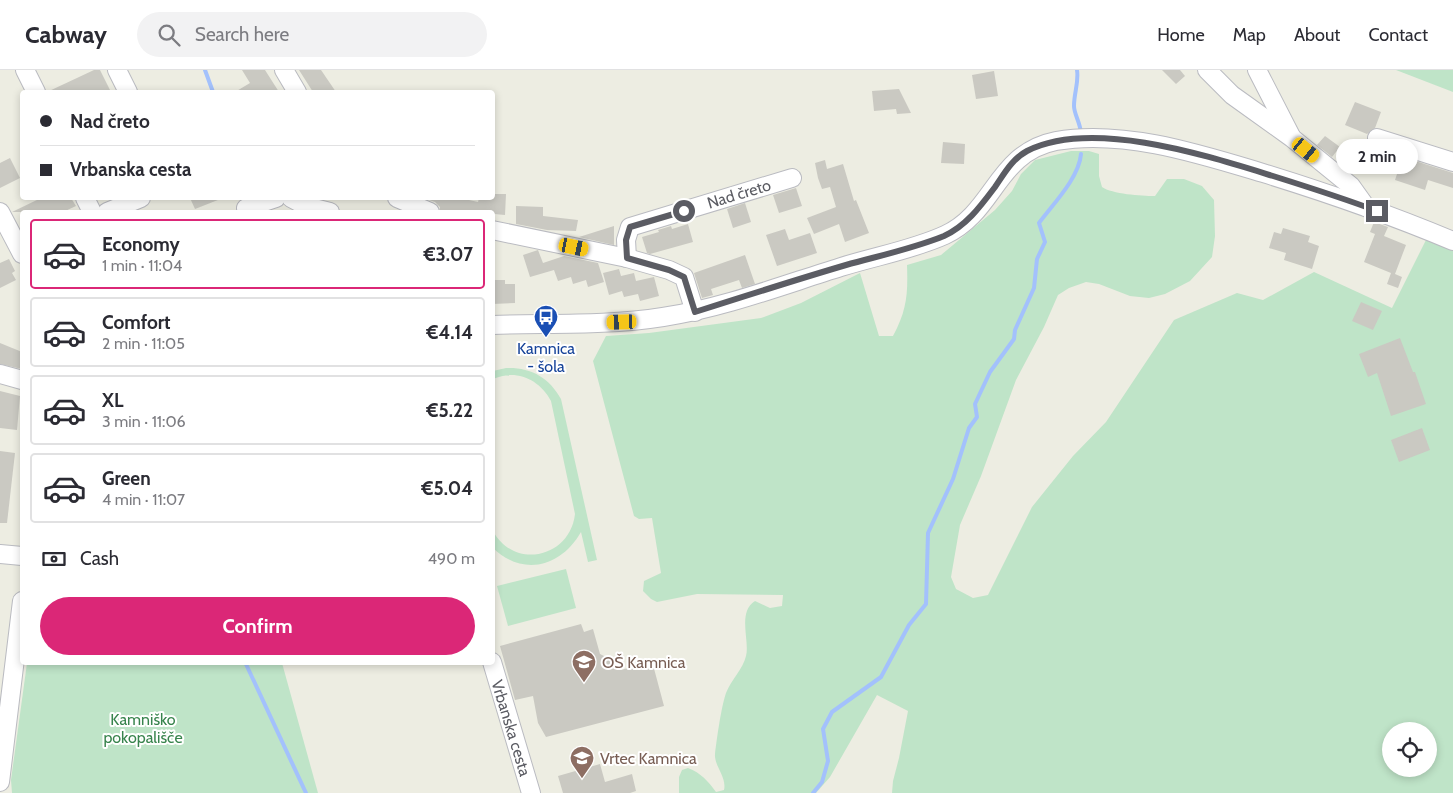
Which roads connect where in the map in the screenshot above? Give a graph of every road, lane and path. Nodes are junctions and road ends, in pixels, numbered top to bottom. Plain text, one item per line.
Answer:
1 (25, 70) edge
2 (117, 70) edge
3 (284, 70) edge
4 (1207, 70) edge
5 (1256, 70) edge
6 (35, 90) edge
7 (127, 90) edge
8 (296, 90) edge
9 (1292, 138) junction
10 (1378, 138) dead end
11 (1453, 162) edge
12 (792, 178) dead end
13 (136, 200) edge
14 (268, 200) edge
15 (295, 200) edge
16 (402, 200) edge
17 (245, 206) edge
18 (1366, 206) junction
19 (112, 210) edge
20 (322, 210) edge
21 (425, 210) edge
22 (0, 212) edge
23 (495, 231) edge
24 (1453, 240) edge
25 (20, 251) edge
26 (627, 258) junction
27 (695, 312) junction
28 (495, 325) edge
29 (0, 374) edge
30 (20, 379) edge
31 (0, 554) edge
32 (20, 556) edge
33 (20, 617) edge
34 (493, 665) edge
35 (0, 782) edge
36 (531, 793) edge

1 - 6 street
2 - 7 street
3 - 8 street
4 - 9 street
5 - 9 street
9 - 18 street
10 - 11 street
12 - 26 street, Nad čreto
13 - 19 street
14 - 17 street
15 - 20 street
16 - 21 street
18 - 24 street
18 - 27 street
22 - 25 street
23 - 26 street
26 - 27 street
27 - 28 street
29 - 30 street
31 - 32 street
33 - 35 street
34 - 36 street, Vrbanska cesta

